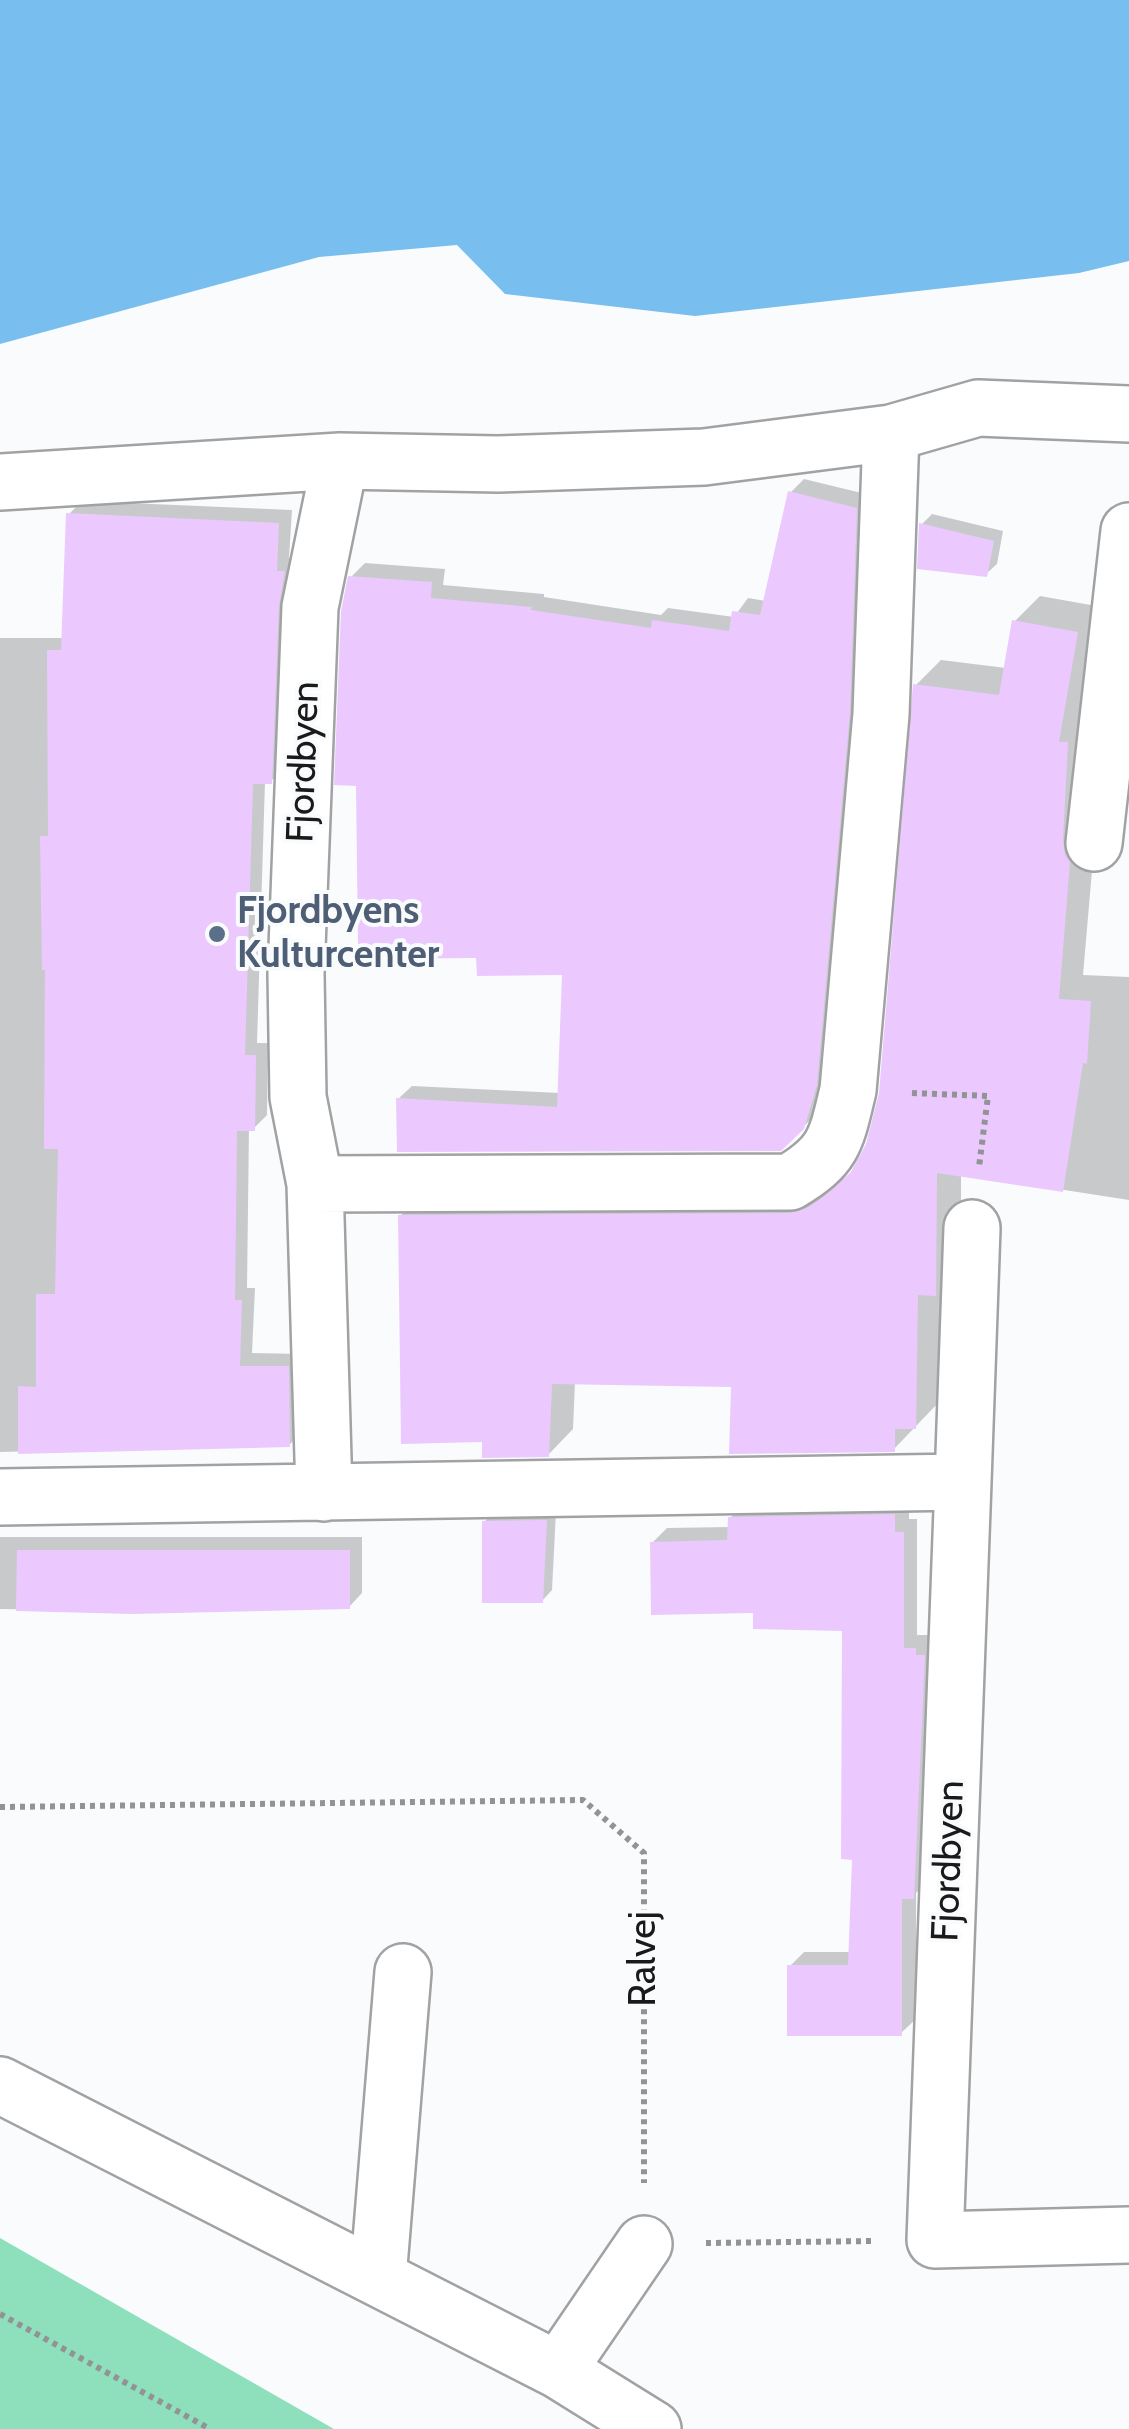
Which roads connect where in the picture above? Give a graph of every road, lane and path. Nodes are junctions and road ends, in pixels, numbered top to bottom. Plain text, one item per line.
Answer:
1 (1129, 414) edge
2 (892, 434) junction
3 (340, 461) junction
4 (0, 482) edge
5 (1129, 531) edge
6 (1094, 843) dead end
7 (848, 1090) junction
8 (316, 1184) junction
9 (972, 1228) joint
10 (963, 1482) junction
11 (324, 1493) junction
12 (0, 1498) edge
13 (0, 1808) edge
14 (403, 1972) dead end
15 (0, 2085) edge
16 (1129, 2235) edge
17 (935, 2240) junction
18 (644, 2244) junction
19 (378, 2278) junction
20 (0, 2314) edge
21 (558, 2370) junction
22 (210, 2429) edge
23 (653, 2429) edge

1 - 2 street
2 - 3 street
2 - 7 street
3 - 4 street
3 - 8 street, Fjordbyen
5 - 6 street
7 - 8 street
7 - 9 path
8 - 11 street, Fjordbyen
9 - 10 street, Fjordbyen
10 - 11 street
10 - 17 street, Fjordbyen
11 - 12 street
13 - 18 path, Ralvej
14 - 19 street
15 - 19 street
16 - 17 street
17 - 18 path
18 - 21 street
19 - 21 street
20 - 22 path
21 - 23 street

